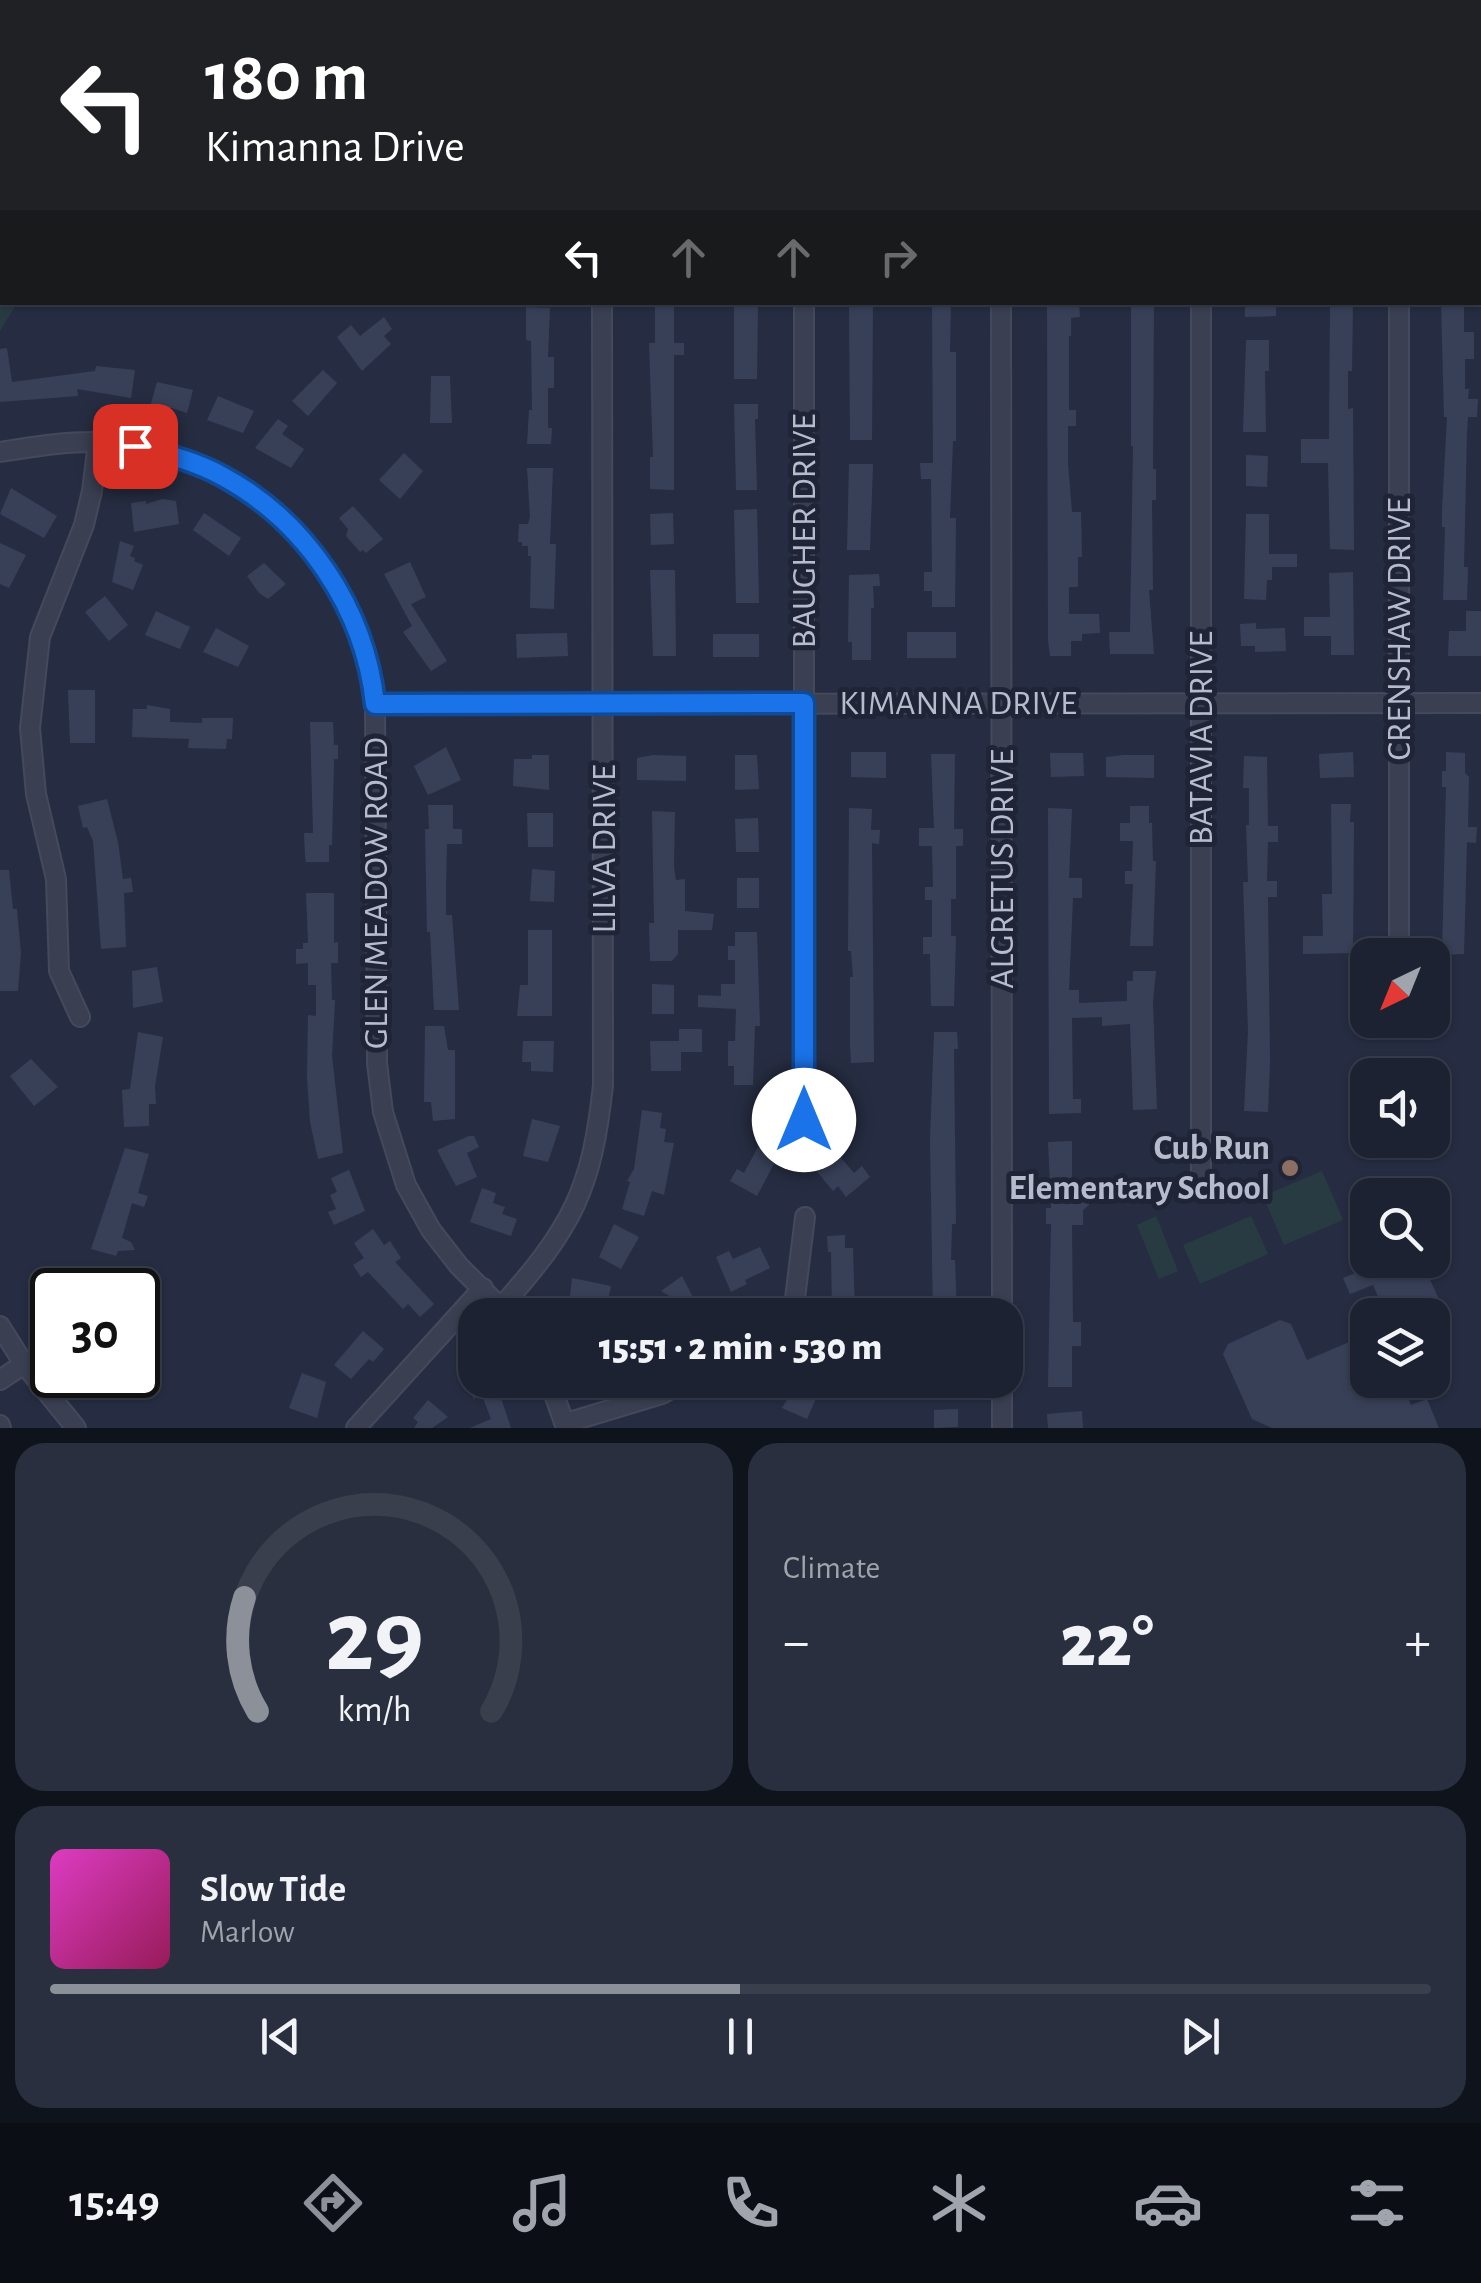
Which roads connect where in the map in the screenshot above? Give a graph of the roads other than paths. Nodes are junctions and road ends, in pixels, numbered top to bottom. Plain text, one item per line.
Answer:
1 (602, 305) edge
2 (804, 305) edge
3 (1002, 305) edge
4 (1201, 305) edge
5 (1399, 305) edge
6 (98, 442) junction
7 (0, 452) edge
8 (1399, 702) junction
9 (1481, 702) edge
10 (804, 703) junction
11 (1002, 703) junction
12 (1201, 703) junction
13 (375, 704) junction
14 (604, 704) junction
15 (1399, 938) edge
16 (80, 1017) dead end
17 (772, 1118) dead end
18 (804, 1120) junction
19 (836, 1120) dead end
20 (1202, 1174) dead end
21 (804, 1217) dead end
22 (483, 1288) junction
23 (493, 1298) edge
24 (514, 1298) edge
25 (795, 1298) edge
26 (1002, 1298) edge
27 (0, 1326) edge
28 (24, 1364) junction
29 (0, 1380) edge
30 (556, 1398) edge
31 (650, 1398) edge
32 (1002, 1398) edge
33 (566, 1426) edge
34 (76, 1428) edge
35 (356, 1428) edge
36 (1002, 1428) edge

1 - 14 street, LILVA DRIVE
2 - 10 street, BAUGHER DRIVE
3 - 11 street, ALGRETUS DRIVE
4 - 12 street, BATAVIA DRIVE
5 - 8 street, CRENSHAW DRIVE
6 - 7 street, GLEN MEADOW ROAD
6 - 13 street, GLEN MEADOW ROAD
6 - 16 street
8 - 9 street, KIMANNA DRIVE
8 - 12 street, KIMANNA DRIVE
8 - 15 street, CRENSHAW DRIVE
10 - 11 street, KIMANNA DRIVE
10 - 14 street, KIMANNA DRIVE
10 - 18 street, BAUGHER DRIVE
11 - 12 street, KIMANNA DRIVE
11 - 26 street, ALGRETUS DRIVE
12 - 20 street, BATAVIA DRIVE
13 - 14 street, KIMANNA DRIVE
13 - 22 street, GLEN MEADOW ROAD
14 - 24 street, LILVA DRIVE
17 - 18 street
18 - 19 street
21 - 25 street
22 - 23 street, GLEN MEADOW ROAD
22 - 35 street
27 - 28 street
28 - 29 street
28 - 34 street
30 - 33 street
31 - 33 street
32 - 36 street

